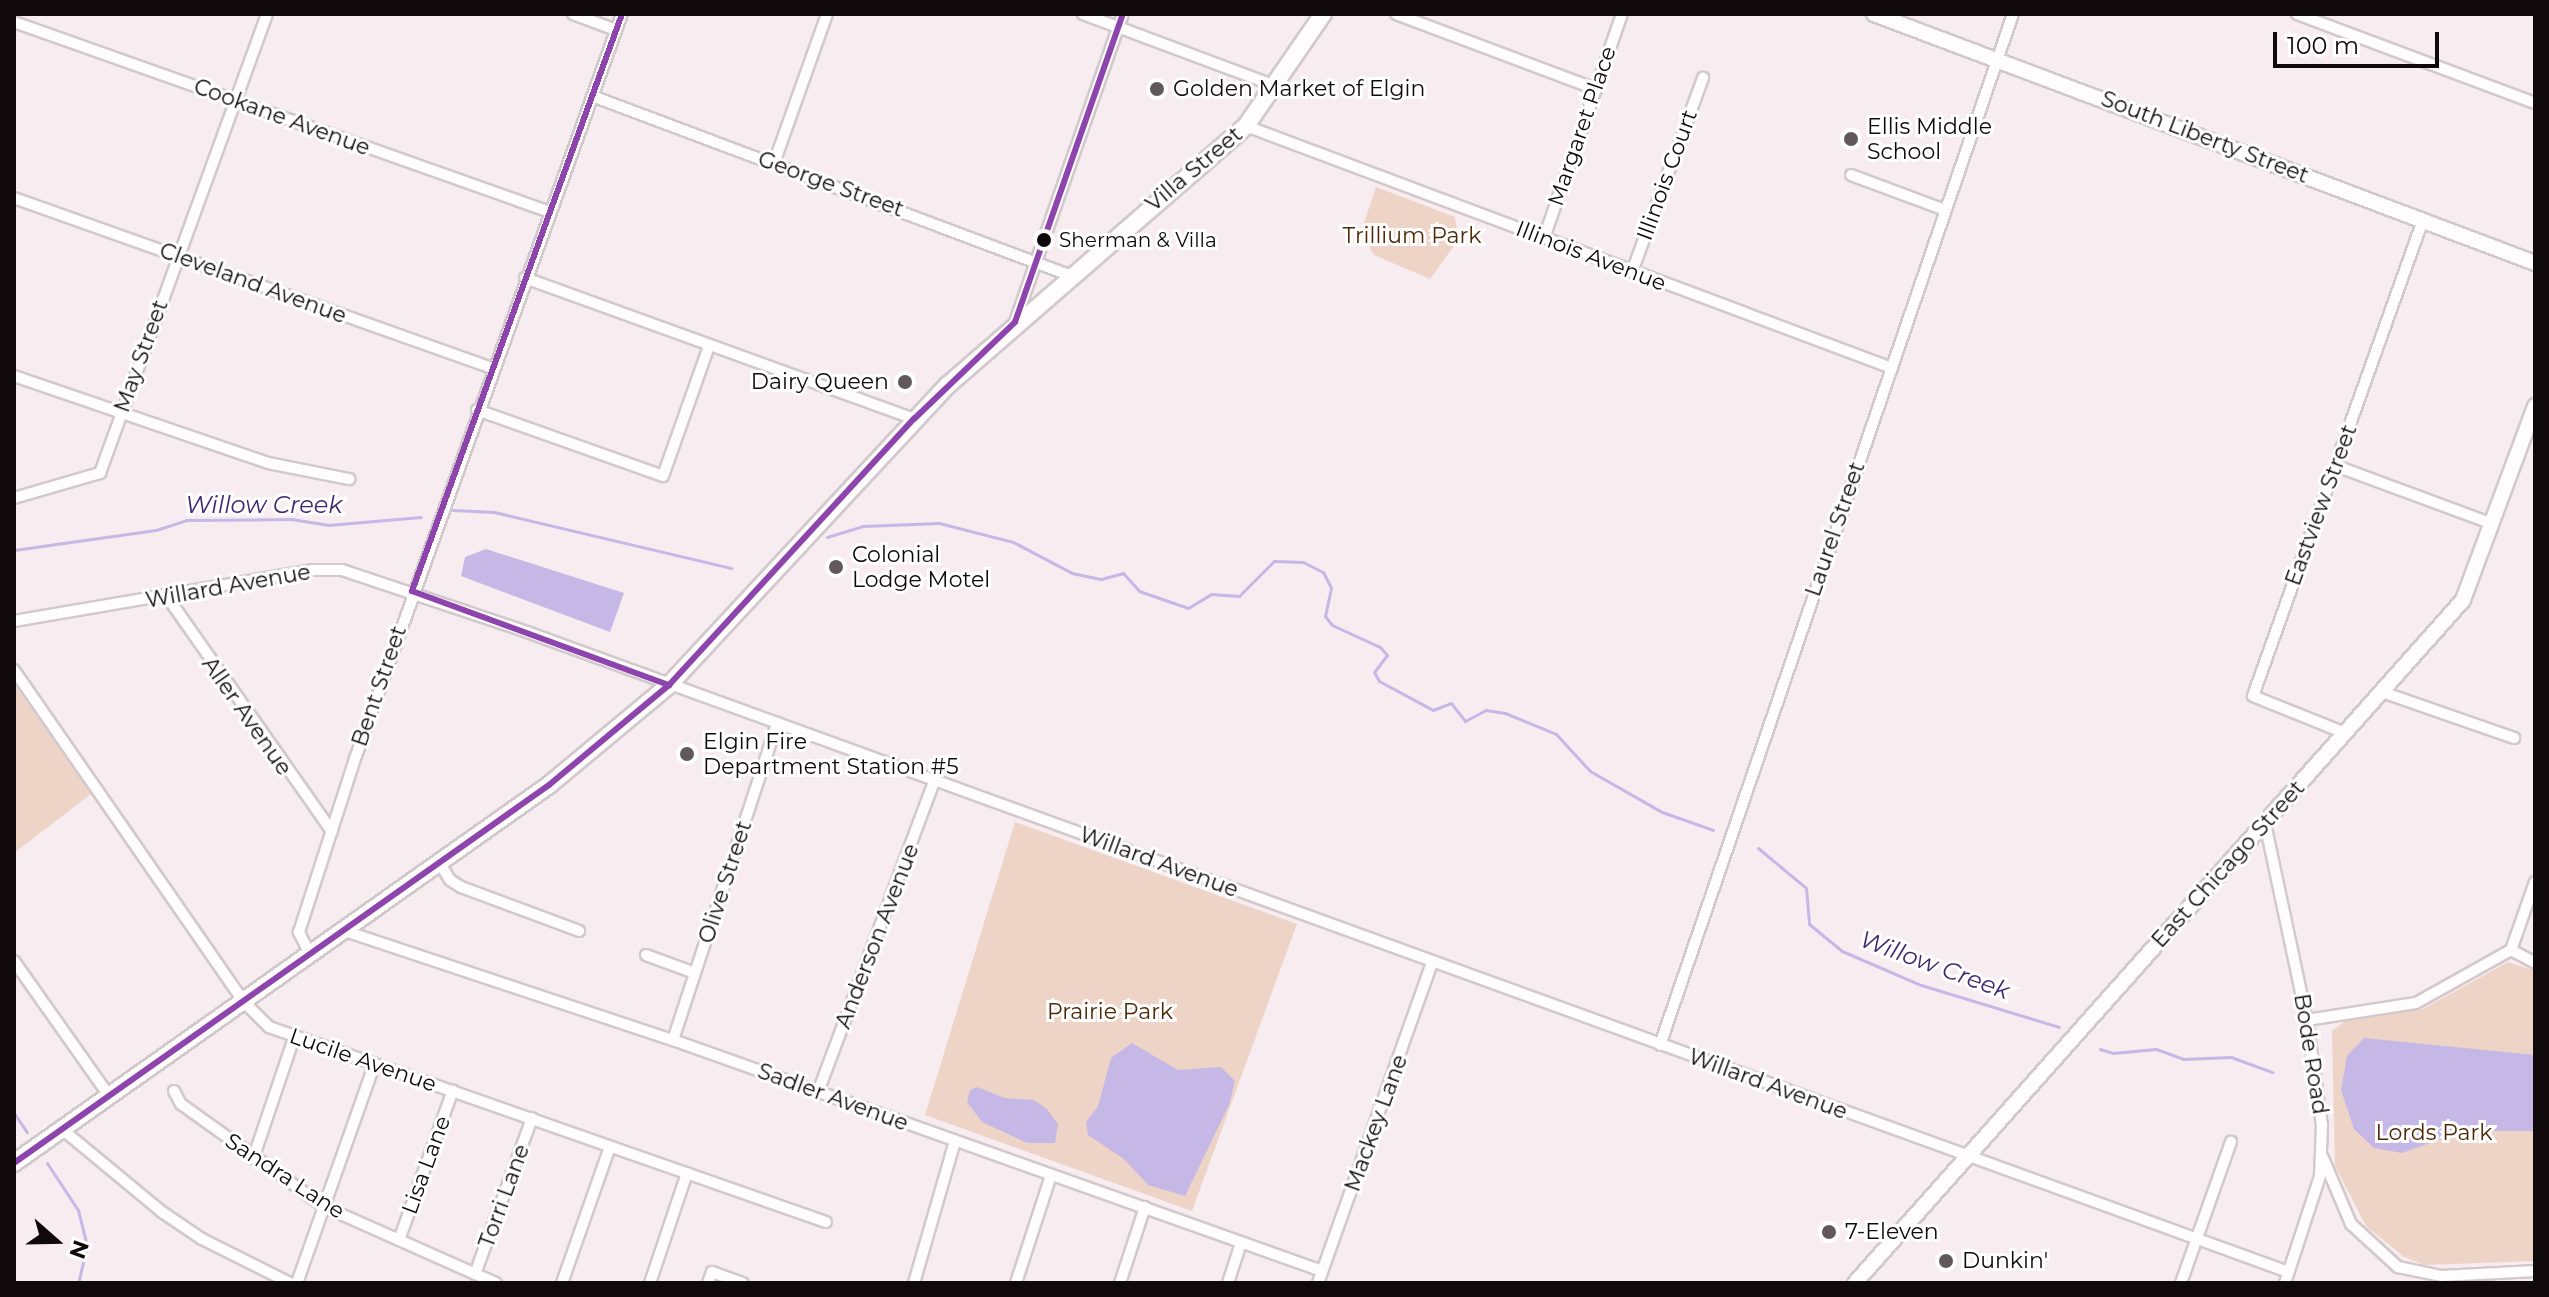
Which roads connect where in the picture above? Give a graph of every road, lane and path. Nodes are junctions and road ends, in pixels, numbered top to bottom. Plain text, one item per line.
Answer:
1 (267, 14) edge
2 (573, 14) edge
3 (622, 14) edge
4 (827, 14) edge
5 (1083, 14) edge
6 (1123, 14) edge
7 (1323, 14) edge
8 (1396, 14) edge
9 (1622, 14) edge
10 (1874, 14) edge
11 (2013, 14) edge
12 (2297, 14) edge
13 (14, 22) edge
14 (1118, 27) junction
15 (616, 30) junction
16 (1997, 59) junction
17 (1703, 78) dead end
18 (1273, 85) junction
19 (1596, 89) junction
20 (592, 96) junction
21 (235, 100) junction
22 (2535, 103) edge
23 (1246, 126) junction
24 (774, 163) junction
25 (1851, 175) dead end
26 (14, 198) edge
27 (1945, 210) junction
28 (550, 212) junction
29 (2423, 220) junction
30 (1544, 238) junction
31 (178, 256) junction
32 (1033, 259) junction
33 (2535, 263) edge
34 (1632, 272) junction
35 (1069, 275) junction
36 (525, 278) junction
37 (1015, 322) junction
38 (709, 346) junction
39 (492, 368) junction
40 (1892, 368) junction
41 (14, 376) edge
42 (2535, 406) edge
43 (477, 410) junction
44 (119, 413) junction
45 (914, 419) junction
46 (2336, 466) junction
47 (349, 479) dead end
48 (14, 498) edge
49 (2493, 524) junction
50 (412, 591) junction
51 (168, 598) junction
52 (14, 621) edge
53 (14, 670) edge
54 (669, 685) junction
55 (2382, 692) junction
56 (777, 723) junction
57 (2345, 733) junction
58 (2514, 738) dead end
59 (934, 781) junction
60 (2265, 823) junction
61 (332, 831) junction
62 (438, 860) junction
63 (2535, 882) edge
64 (342, 930) junction
65 (579, 931) dead end
66 (2511, 950) junction
67 (310, 954) junction
68 (646, 955) dead end
69 (14, 961) edge
70 (1432, 962) junction
71 (2535, 963) edge
72 (695, 973) junction
73 (244, 1002) junction
74 (2307, 1020) junction
75 (294, 1038) junction
76 (673, 1040) junction
77 (1660, 1045) junction
78 (374, 1065) junction
79 (453, 1090) junction
80 (174, 1091) dead end
81 (818, 1092) junction
82 (110, 1097) junction
83 (532, 1118) junction
84 (63, 1130) junction
85 (955, 1141) junction
86 (2231, 1142) dead end
87 (610, 1147) junction
88 (1967, 1156) junction
89 (2322, 1156) junction
90 (253, 1159) junction
91 (14, 1163) edge
92 (687, 1173) junction
93 (1051, 1175) junction
94 (325, 1207) junction
95 (1145, 1207) junction
96 (826, 1222) dead end
97 (2195, 1239) junction
98 (399, 1240) junction
99 (1241, 1243) junction
100 (1322, 1271) junction
101 (475, 1274) junction
102 (2530, 1275) edge
103 (710, 1278) edge
104 (2286, 1278) edge
105 (290, 1283) edge
106 (297, 1283) edge
107 (496, 1283) edge
108 (562, 1283) edge
109 (650, 1283) edge
110 (743, 1283) edge
111 (914, 1283) edge
112 (1016, 1283) edge
113 (1120, 1283) edge
114 (1228, 1283) edge
115 (1318, 1283) edge
116 (1855, 1283) edge
117 (2181, 1283) edge

1 - 21 street, May Street
2 - 15 street
3 - 15 street, Bent Street
4 - 24 street
5 - 14 street
6 - 14 street
7 - 18 main road, Villa Street
8 - 19 street
9 - 19 street, Margaret Place
10 - 16 main road, South Liberty Street
11 - 16 street, Laurel Street
12 - 22 street
13 - 21 street, Cookane Avenue
14 - 18 street
14 - 32 street
15 - 20 street, Bent Street
16 - 27 street, Laurel Street
16 - 29 main road, South Liberty Street
17 - 34 street, Illinois Court
18 - 23 main road, Villa Street
19 - 30 street, Margaret Place
20 - 24 street, George Street
20 - 28 street, Bent Street
21 - 28 street, Cookane Avenue
21 - 31 street, May Street
23 - 30 street, Illinois Avenue
23 - 35 main road, Villa Street
24 - 32 street, George Street
25 - 27 street
26 - 31 street, Cleveland Avenue
27 - 40 street, Laurel Street
28 - 36 street, Bent Street
29 - 33 main road, South Liberty Street
29 - 46 street, Eastview Street
30 - 34 street, Illinois Avenue
31 - 39 street, Cleveland Avenue
31 - 44 street, May Street
32 - 35 street, George Street
32 - 37 street
34 - 40 street, Illinois Avenue
35 - 37 main road, Villa Street
36 - 38 street
36 - 39 street, Bent Street
37 - 45 main road, Villa Street
38 - 43 street
38 - 45 street
39 - 43 street, Bent Street
40 - 77 street, Laurel Street
41 - 44 street
42 - 49 main road, East Chicago Street
43 - 50 street, Bent Street
44 - 47 street
44 - 48 street, May Street
45 - 54 main road, Villa Street
46 - 49 street
46 - 57 street, Eastview Street
49 - 55 main road, East Chicago Street
50 - 51 street, Willard Avenue
50 - 54 street, Willard Avenue
50 - 61 street, Bent Street
51 - 52 street, Willard Avenue
51 - 61 street, Aller Avenue
53 - 73 street, Lucile Avenue
54 - 56 street, Willard Avenue
54 - 62 main road, Villa Street
55 - 57 main road, East Chicago Street
55 - 58 street
56 - 59 street, Willard Avenue
56 - 72 street, Olive Street
57 - 60 main road, East Chicago Street
59 - 70 street, Willard Avenue
59 - 81 street, Anderson Avenue
60 - 74 street, Bode Road
60 - 88 main road, East Chicago Street
61 - 67 street, Bent Street
62 - 64 main road, Villa Street
62 - 65 street
63 - 66 street
64 - 67 main road, Villa Street
64 - 76 street, Sadler Avenue
66 - 71 street
66 - 74 street
67 - 73 main road, Villa Street
68 - 72 street
69 - 82 street
70 - 77 street, Willard Avenue
70 - 100 street, Mackey Lane
72 - 76 street, Olive Street
73 - 75 street, Lucile Avenue
73 - 82 main road, Villa Street
74 - 89 street, Bode Road
75 - 78 street, Lucile Avenue
75 - 90 street
76 - 81 street, Sadler Avenue
77 - 88 street, Willard Avenue
78 - 79 street, Lucile Avenue
78 - 94 street
79 - 83 street, Lucile Avenue
79 - 98 street, Lisa Lane
80 - 90 street, Sandra Lane
81 - 85 street, Sadler Avenue
82 - 84 main road, Villa Street
83 - 87 street, Lucile Avenue
83 - 101 street, Torri Lane
84 - 91 main road, Villa Street
84 - 105 street
85 - 93 street, Sadler Avenue
85 - 111 street
86 - 97 street
87 - 92 street, Lucile Avenue
87 - 108 street
88 - 97 street, Willard Avenue
88 - 116 main road, East Chicago Street
89 - 102 street
89 - 104 street, Bode Road
90 - 94 street, Sandra Lane
92 - 96 street, Lucile Avenue
92 - 109 street
93 - 95 street, Sadler Avenue
93 - 112 street
94 - 98 street, Sandra Lane
94 - 106 street
95 - 99 street, Sadler Avenue
95 - 113 street
97 - 104 street, Willard Avenue
97 - 117 street
98 - 101 street, Sandra Lane
99 - 100 street, Sadler Avenue
99 - 114 street
100 - 115 street, Mackey Lane
101 - 107 street, Sandra Lane
103 - 110 street

